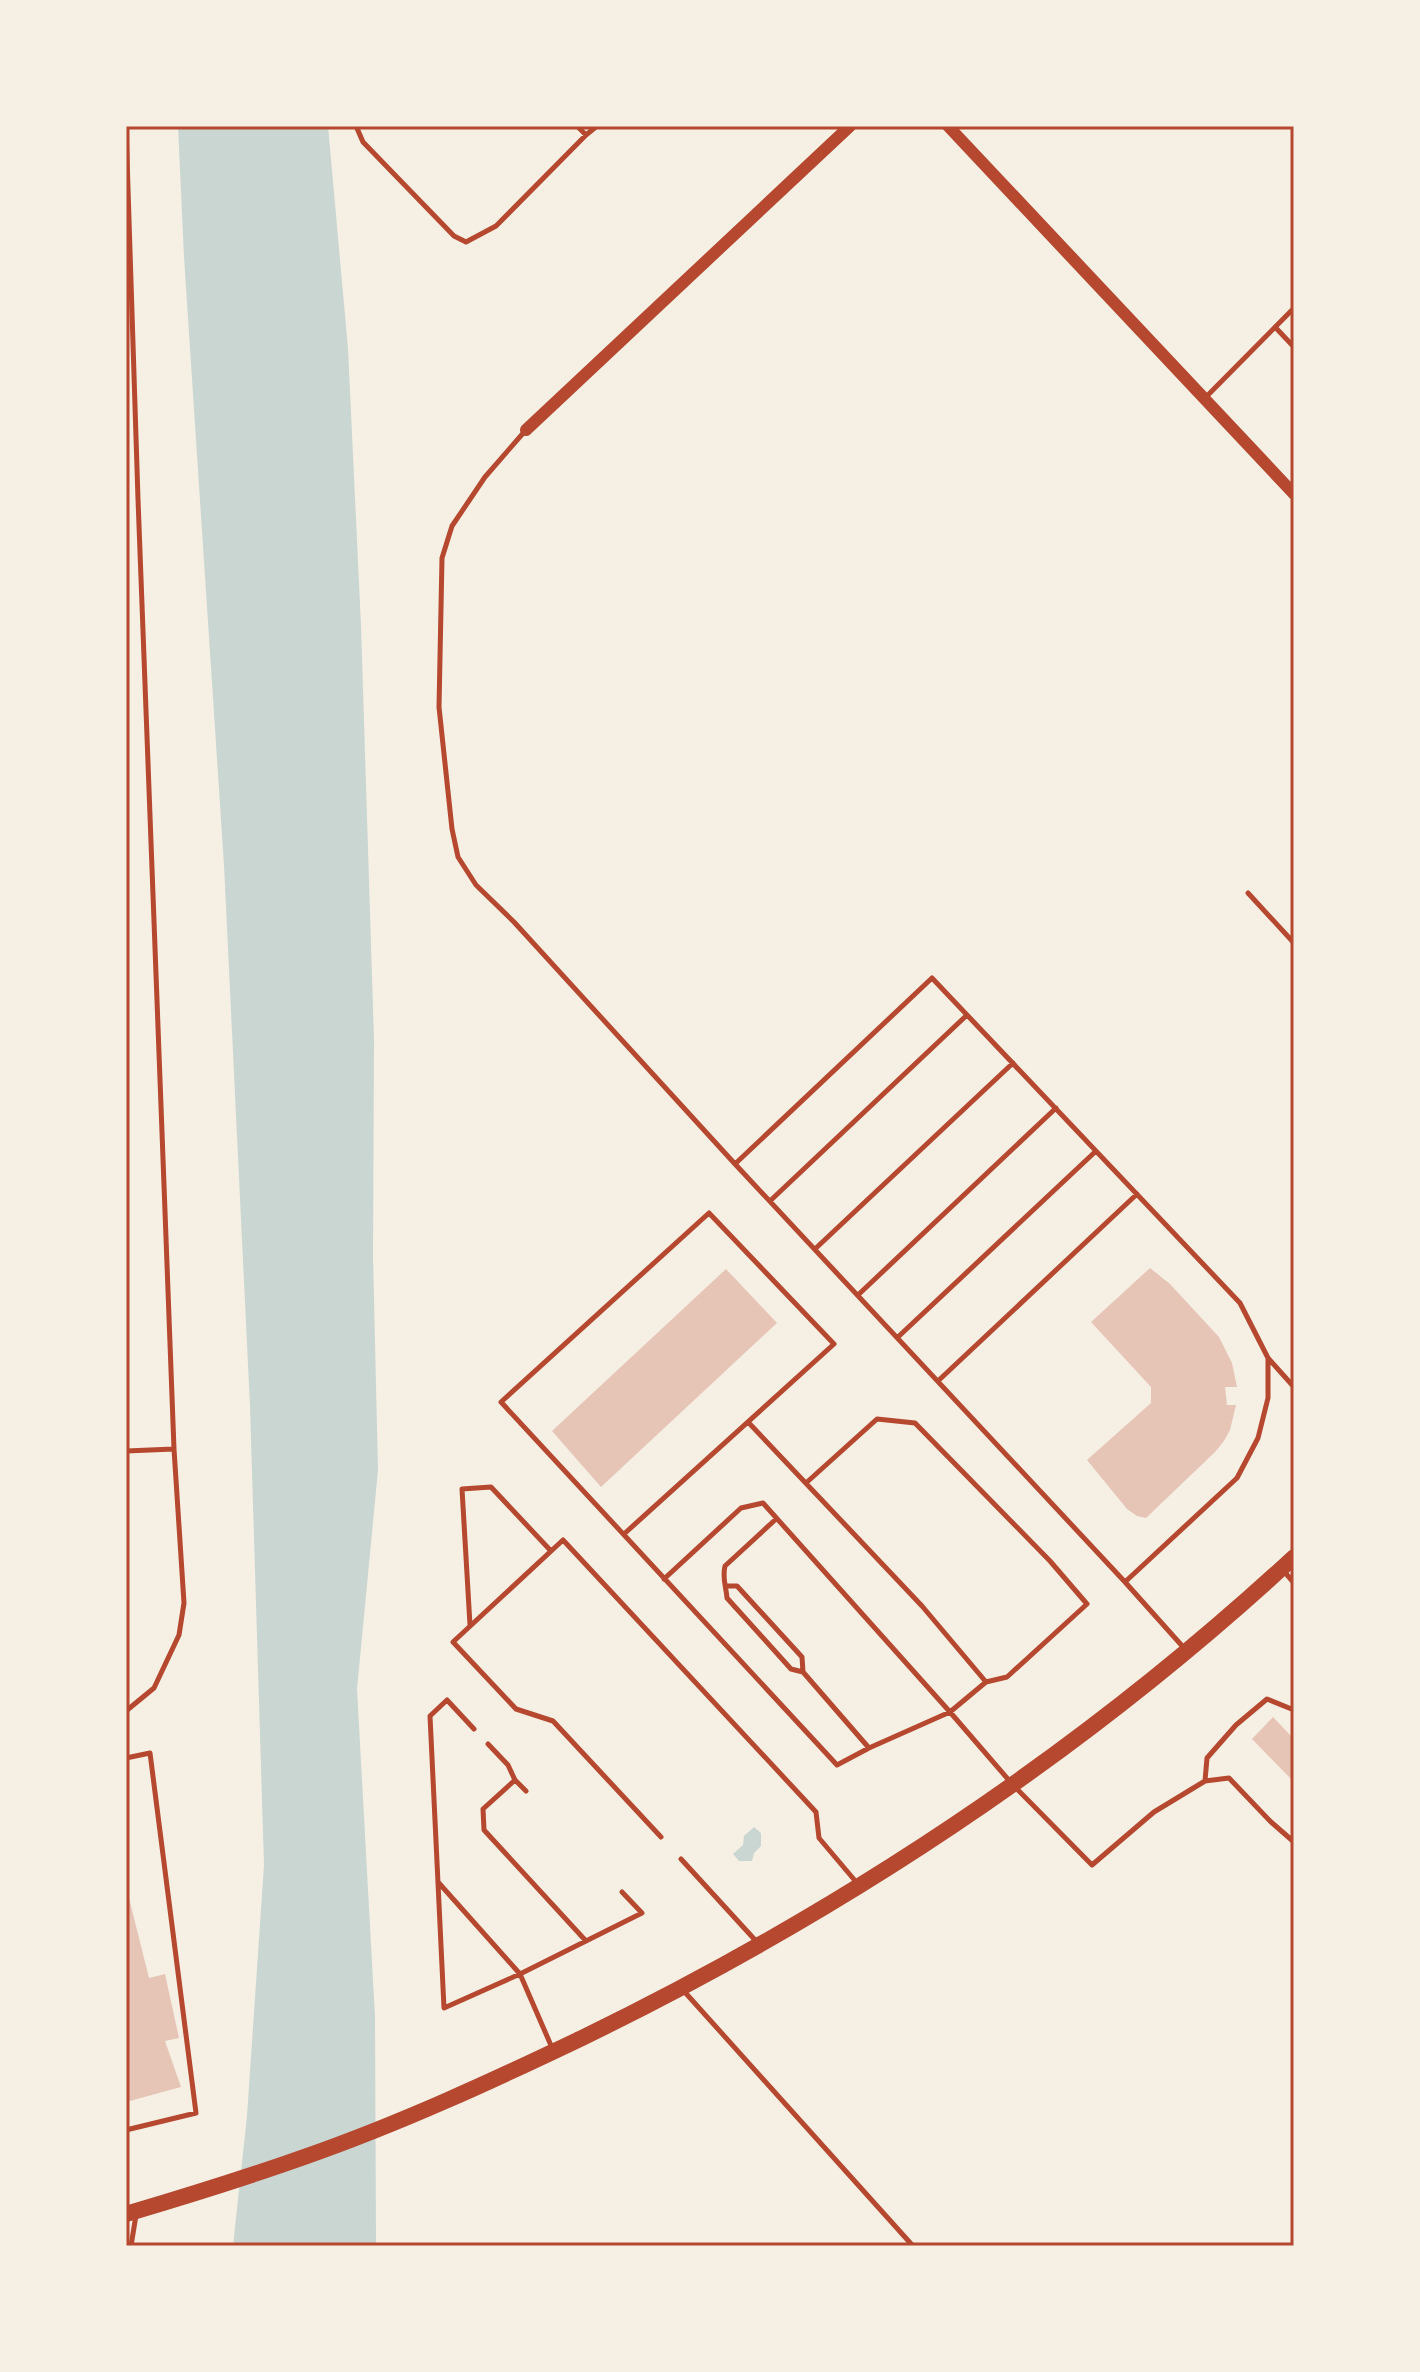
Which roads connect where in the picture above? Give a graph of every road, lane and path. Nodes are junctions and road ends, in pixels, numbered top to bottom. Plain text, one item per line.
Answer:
1 (126, 126) edge
2 (356, 126) edge
3 (577, 126) edge
4 (597, 126) edge
5 (850, 126) edge
6 (948, 126) edge
7 (586, 135) junction
8 (1294, 308) edge
9 (1275, 327) junction
10 (1294, 347) edge
11 (1205, 399) junction
12 (526, 430) joint
13 (1289, 479) edge
14 (1294, 494) edge
15 (1248, 893) dead end
16 (1294, 943) edge
17 (967, 1014) junction
18 (1013, 1063) junction
19 (1056, 1108) junction
20 (1096, 1151) junction
21 (735, 1164) junction
22 (1137, 1194) junction
23 (770, 1201) junction
24 (815, 1249) junction
25 (858, 1295) junction
26 (898, 1337) junction
27 (1268, 1358) junction
28 (938, 1381) junction
29 (1294, 1387) edge
30 (748, 1422) junction
31 (174, 1449) junction
32 (126, 1451) edge
33 (806, 1483) junction
34 (777, 1519) junction
35 (624, 1534) junction
36 (551, 1551) junction
37 (1288, 1563) edge
38 (664, 1579) junction
39 (1125, 1582) junction
40 (1294, 1583) edge
41 (726, 1586) junction
42 (471, 1626) junction
43 (1187, 1651) junction
44 (803, 1672) junction
45 (986, 1682) junction
46 (1294, 1710) edge
47 (126, 1711) edge
48 (950, 1712) junction
49 (474, 1729) dead end
50 (488, 1744) dead end
51 (869, 1748) junction
52 (126, 1758) edge
53 (515, 1780) junction
54 (1205, 1781) junction
55 (1013, 1785) junction
56 (526, 1791) dead end
57 (661, 1837) dead end
58 (1294, 1842) edge
59 (681, 1859) dead end
60 (437, 1882) junction
61 (860, 1887) junction
62 (622, 1892) dead end
63 (586, 1941) junction
64 (759, 1945) junction
65 (520, 1974) junction
66 (682, 1988) junction
67 (554, 2051) junction
68 (126, 2130) edge
69 (132, 2212) edge
70 (131, 2246) edge
71 (913, 2246) edge

1 - 31 lane
2 - 7 lane
3 - 7 lane
4 - 7 lane
5 - 12 street
6 - 11 street
8 - 9 lane
9 - 10 lane
9 - 11 lane
11 - 13 street
12 - 21 lane
13 - 14 street
15 - 16 lane
17 - 18 lane
17 - 21 lane
17 - 23 lane
18 - 19 lane
18 - 24 lane
19 - 20 lane
19 - 25 lane
20 - 22 lane
20 - 26 lane
21 - 23 lane
22 - 27 lane
22 - 28 lane
23 - 24 lane
24 - 25 lane
25 - 26 lane
26 - 28 lane
27 - 29 lane
27 - 39 lane
28 - 39 lane
30 - 33 lane
30 - 35 lane
30 - 35 lane
31 - 32 lane
31 - 47 lane
33 - 45 lane
33 - 45 lane
34 - 38 lane
34 - 41 lane
34 - 48 lane
35 - 38 lane
36 - 42 lane
36 - 42 lane
36 - 61 lane
37 - 40 lane
37 - 43 highway
38 - 51 lane
39 - 43 lane
41 - 44 lane
41 - 44 lane
42 - 57 lane
43 - 55 highway
44 - 51 lane
45 - 48 lane
46 - 54 lane
48 - 51 lane
48 - 55 lane
49 - 60 lane
50 - 53 lane
52 - 68 lane
53 - 56 lane
53 - 63 lane
54 - 55 lane
54 - 58 lane
55 - 61 highway
59 - 64 lane
60 - 65 lane
60 - 65 lane
61 - 64 highway
62 - 63 lane
63 - 65 lane
64 - 66 highway
65 - 67 lane
66 - 67 highway
66 - 71 lane
67 - 69 highway
69 - 70 lane

